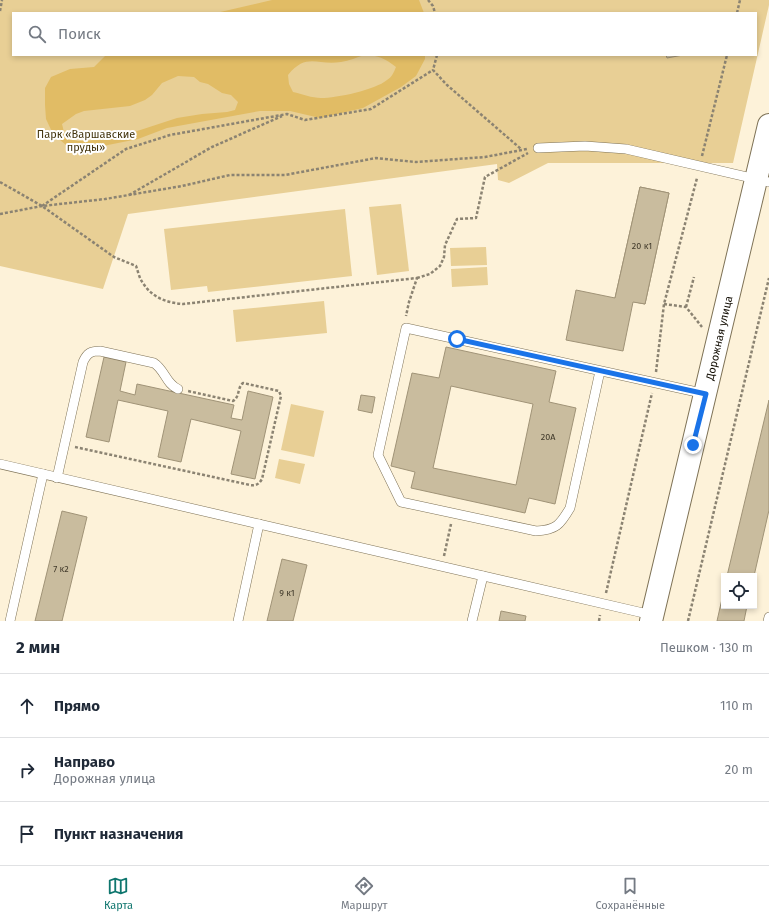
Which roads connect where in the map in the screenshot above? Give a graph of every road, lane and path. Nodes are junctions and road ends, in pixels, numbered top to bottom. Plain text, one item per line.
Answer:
1 (2, 0) edge
2 (428, 0) edge
3 (740, 0) edge
4 (0, 10) edge
5 (435, 12) edge
6 (737, 12) edge
7 (437, 56) edge
8 (727, 56) edge
9 (433, 70) junction
10 (286, 114) junction
11 (769, 125) edge
12 (538, 148) junction
13 (521, 149) junction
14 (700, 166) junction
15 (763, 180) edge
16 (0, 182) edge
17 (127, 196) junction
18 (42, 206) junction
19 (0, 214) edge
20 (694, 277) dead end
21 (417, 278) junction
22 (769, 278) edge
23 (664, 304) junction
24 (406, 328) junction
25 (600, 370) junction
26 (654, 382) junction
27 (178, 389) joint
28 (706, 394) junction
29 (65, 444) junction
30 (0, 464) edge
31 (43, 474) junction
32 (57, 478) junction
33 (453, 513) junction
34 (259, 524) junction
35 (442, 566) junction
36 (483, 576) junction
37 (603, 603) junction
38 (769, 617) edge
39 (651, 618) edge
40 (10, 621) edge
41 (238, 621) edge
42 (472, 621) edge
43 (598, 621) edge
44 (688, 621) edge
45 (768, 621) edge

1 - 4 path
2 - 5 path
3 - 6 path
7 - 9 path
8 - 14 path
9 - 10 path
9 - 13 path
10 - 17 path
10 - 18 path
11 - 15 main road, Дорожная улица
12 - 13 path
12 - 14 lane
12 - 21 path
13 - 17 path
14 - 15 lane
14 - 23 path
15 - 28 main road, Дорожная улица
16 - 18 path
17 - 18 path
18 - 19 path
18 - 21 path
20 - 23 path
21 - 24 path
22 - 44 path
23 - 26 path
24 - 25 lane
24 - 33 lane
25 - 26 lane
25 - 33 lane
26 - 28 lane
26 - 37 path
27 - 29 lane
27 - 29 path
28 - 39 main road, Дорожная улица
29 - 32 lane
30 - 31 lane
31 - 32 lane
31 - 40 lane
32 - 34 lane
33 - 35 path
34 - 35 lane
34 - 41 lane
35 - 36 lane
36 - 37 lane
36 - 42 lane
37 - 39 lane
37 - 43 path
38 - 45 lane

